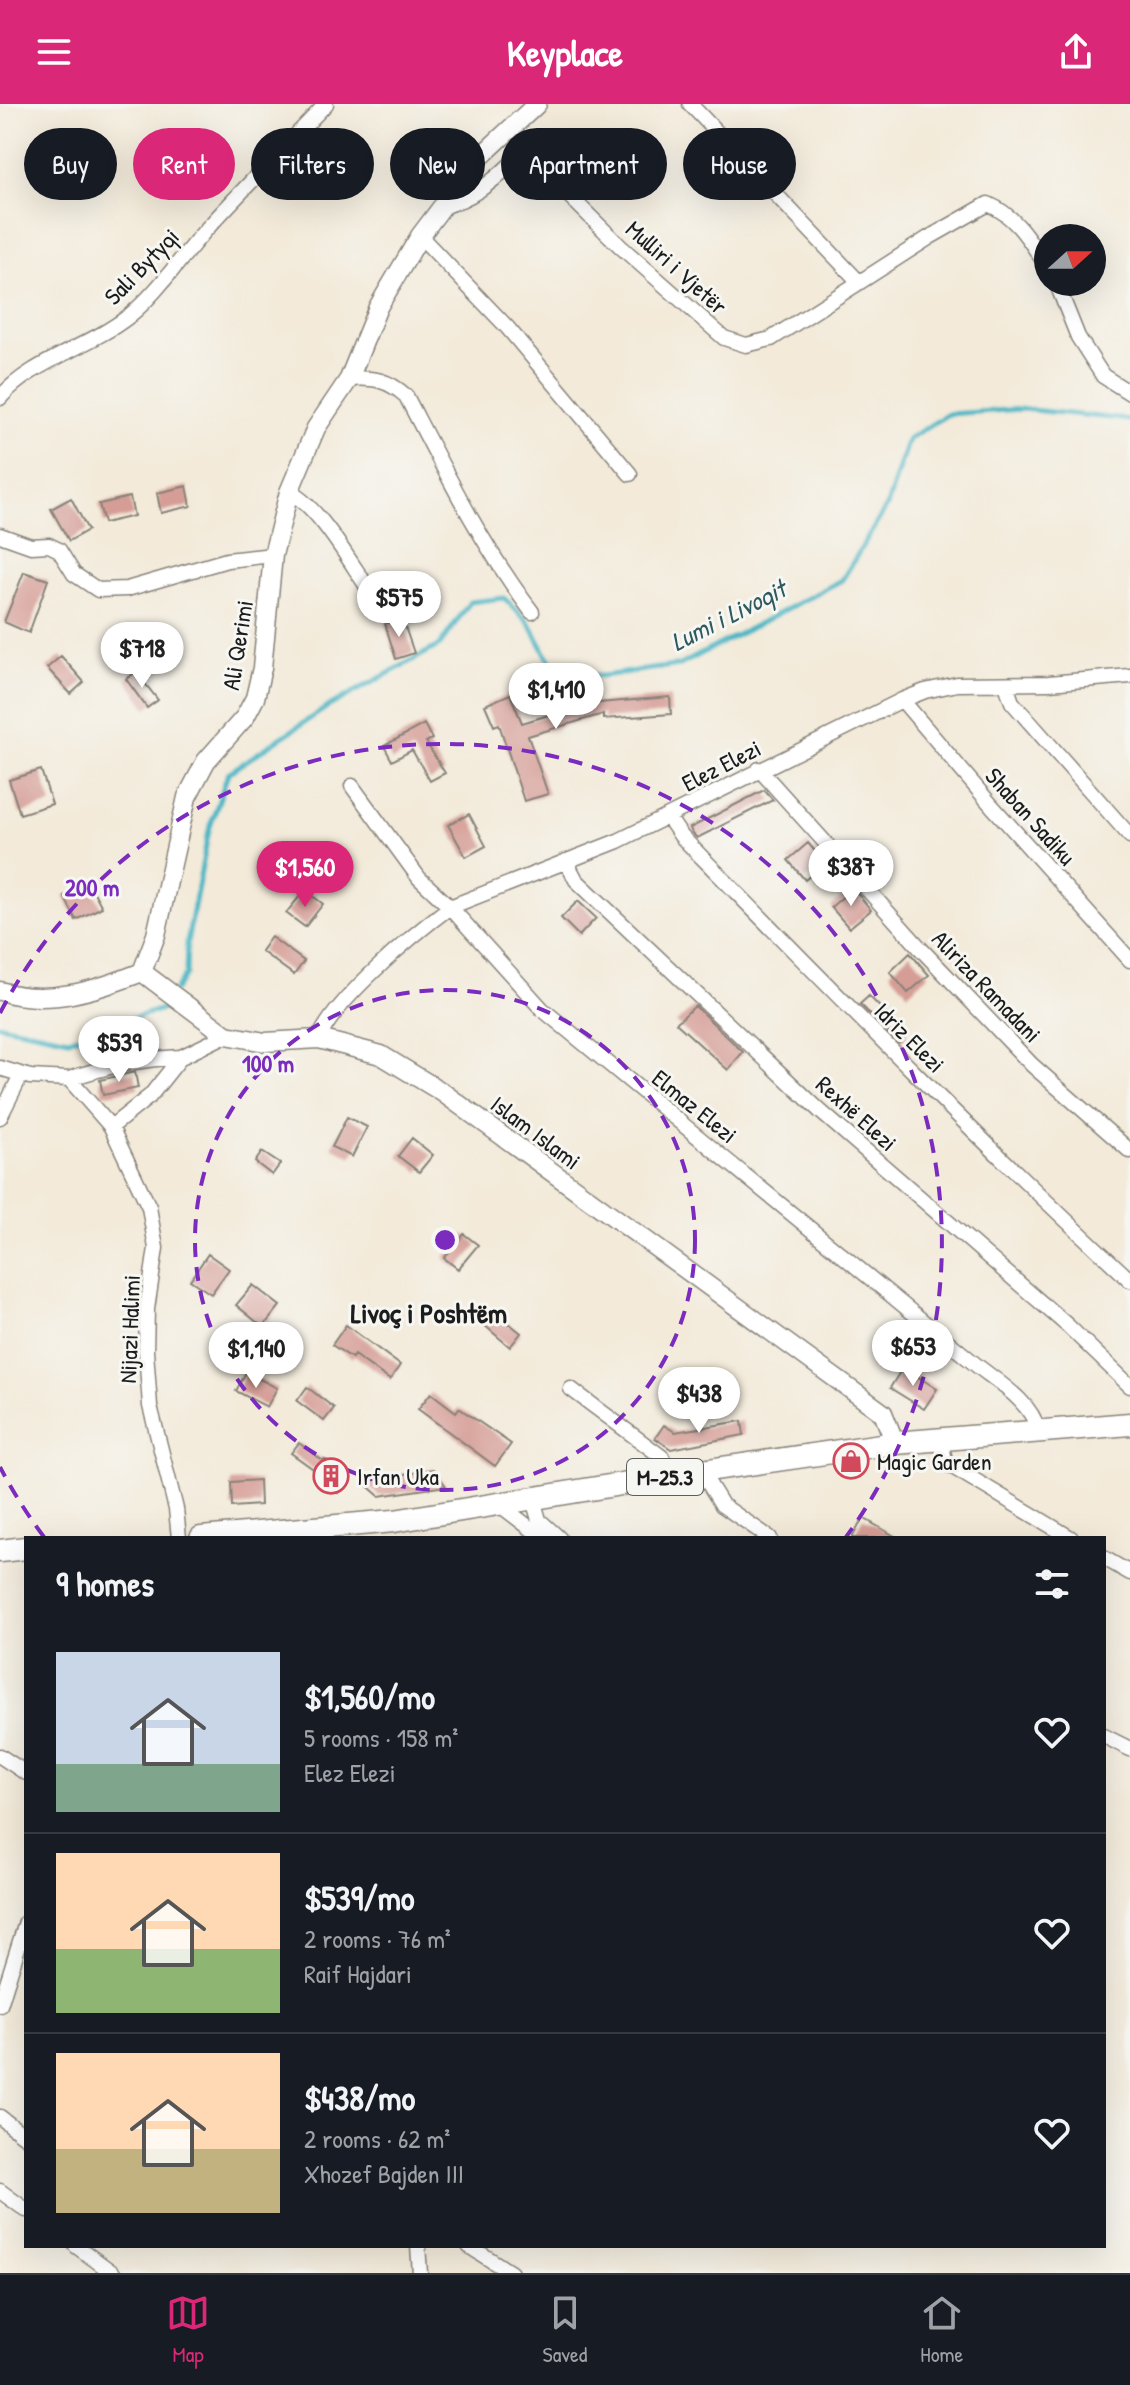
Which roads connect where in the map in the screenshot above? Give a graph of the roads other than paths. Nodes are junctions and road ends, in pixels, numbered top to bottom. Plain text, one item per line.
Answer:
1 (326, 104) edge
2 (537, 104) edge
3 (690, 104) edge
4 (440, 207) junction
5 (420, 236) junction
6 (1034, 247) edge
7 (859, 282) junction
8 (1062, 296) edge
9 (349, 379) junction
10 (1130, 393) edge
11 (0, 398) edge
12 (630, 474) dead end
13 (289, 492) junction
14 (0, 535) edge
15 (273, 555) junction
16 (370, 591) dead end
17 (532, 612) dead end
18 (1130, 676) edge
19 (1006, 685) junction
20 (902, 700) junction
21 (759, 769) junction
22 (352, 786) dead end
23 (668, 817) junction
24 (1130, 836) edge
25 (566, 861) junction
26 (450, 907) junction
27 (1130, 960) edge
28 (147, 977) junction
29 (0, 991) edge
30 (226, 1035) junction
31 (319, 1039) junction
32 (181, 1057) junction
33 (0, 1068) edge
34 (21, 1075) junction
35 (69, 1079) junction
36 (0, 1117) edge
37 (111, 1127) junction
38 (1130, 1151) edge
39 (1130, 1280) edge
40 (1130, 1386) edge
41 (571, 1389) dead end
42 (1130, 1424) edge
43 (1038, 1430) junction
44 (940, 1440) junction
45 (895, 1443) junction
46 (701, 1471) junction
47 (670, 1476) junction
48 (533, 1499) junction
49 (500, 1505) junction
50 (179, 1536) edge
51 (224, 1536) edge
52 (540, 1536) edge
53 (557, 1536) edge
54 (767, 1536) edge
55 (1068, 1536) edge
56 (24, 1548) edge
57 (0, 1551) edge
58 (1106, 1559) edge
59 (1130, 1573) edge
60 (1106, 1737) edge
61 (1130, 1749) edge
62 (0, 1756) edge
63 (24, 1772) edge
64 (24, 1927) edge
65 (3, 1978) edge
66 (0, 2005) edge
67 (0, 2117) edge
68 (24, 2135) edge
69 (0, 2191) edge
70 (24, 2209) edge
71 (79, 2248) edge
72 (418, 2248) edge
73 (472, 2248) edge
74 (113, 2273) edge
75 (420, 2273) edge
76 (511, 2273) edge

1 - 11 street, Sali Bytyqi
2 - 4 street, Ali Qerimi
3 - 7 street
4 - 5 street, Ali Qerimi
4 - 7 street, Mulliri i Vjetër
5 - 9 street, Ali Qerimi
5 - 12 street
6 - 7 street, Mulliri i Vjetër
8 - 10 street
9 - 13 street, Ali Qerimi
9 - 17 street
13 - 15 street, Ali Qerimi
13 - 16 street
14 - 15 street
15 - 28 street, Ali Qerimi
18 - 19 street, Elez Elezi
19 - 20 street, Elez Elezi
19 - 24 street
20 - 21 street, Elez Elezi
20 - 27 street, Shaban Sadiku
21 - 23 street, Elez Elezi
21 - 38 street, Aliriza Ramadani
22 - 26 street, Elmaz Elezi
23 - 25 street, Elez Elezi
23 - 39 street, Idriz Elezi
25 - 26 street, Elez Elezi
25 - 40 street, Rexhë Elezi
26 - 31 street, Elez Elezi
26 - 43 street, Elmaz Elezi
28 - 29 street
28 - 30 street
30 - 31 street, Islam Islami
30 - 32 street
31 - 45 street, Islam Islami
32 - 35 street
32 - 37 street
33 - 34 street
34 - 35 street
34 - 36 street
35 - 37 street, Nijazi Halimi
37 - 50 street, Nijazi Halimi
41 - 47 street
42 - 43 main road, M-25.3
43 - 44 main road, M-25.3
44 - 45 main road, M-25.3
44 - 55 street
45 - 46 main road, M-25.3
46 - 47 main road, M-25.3
46 - 54 street
47 - 48 main road, M-25.3
48 - 49 main road, M-25.3
48 - 53 street
49 - 51 main road, M-25.3
49 - 52 street
56 - 57 main road
58 - 59 street
60 - 61 street
62 - 63 street
64 - 65 street
65 - 66 street
67 - 68 street
69 - 70 street
71 - 74 street
72 - 75 street
73 - 76 street

